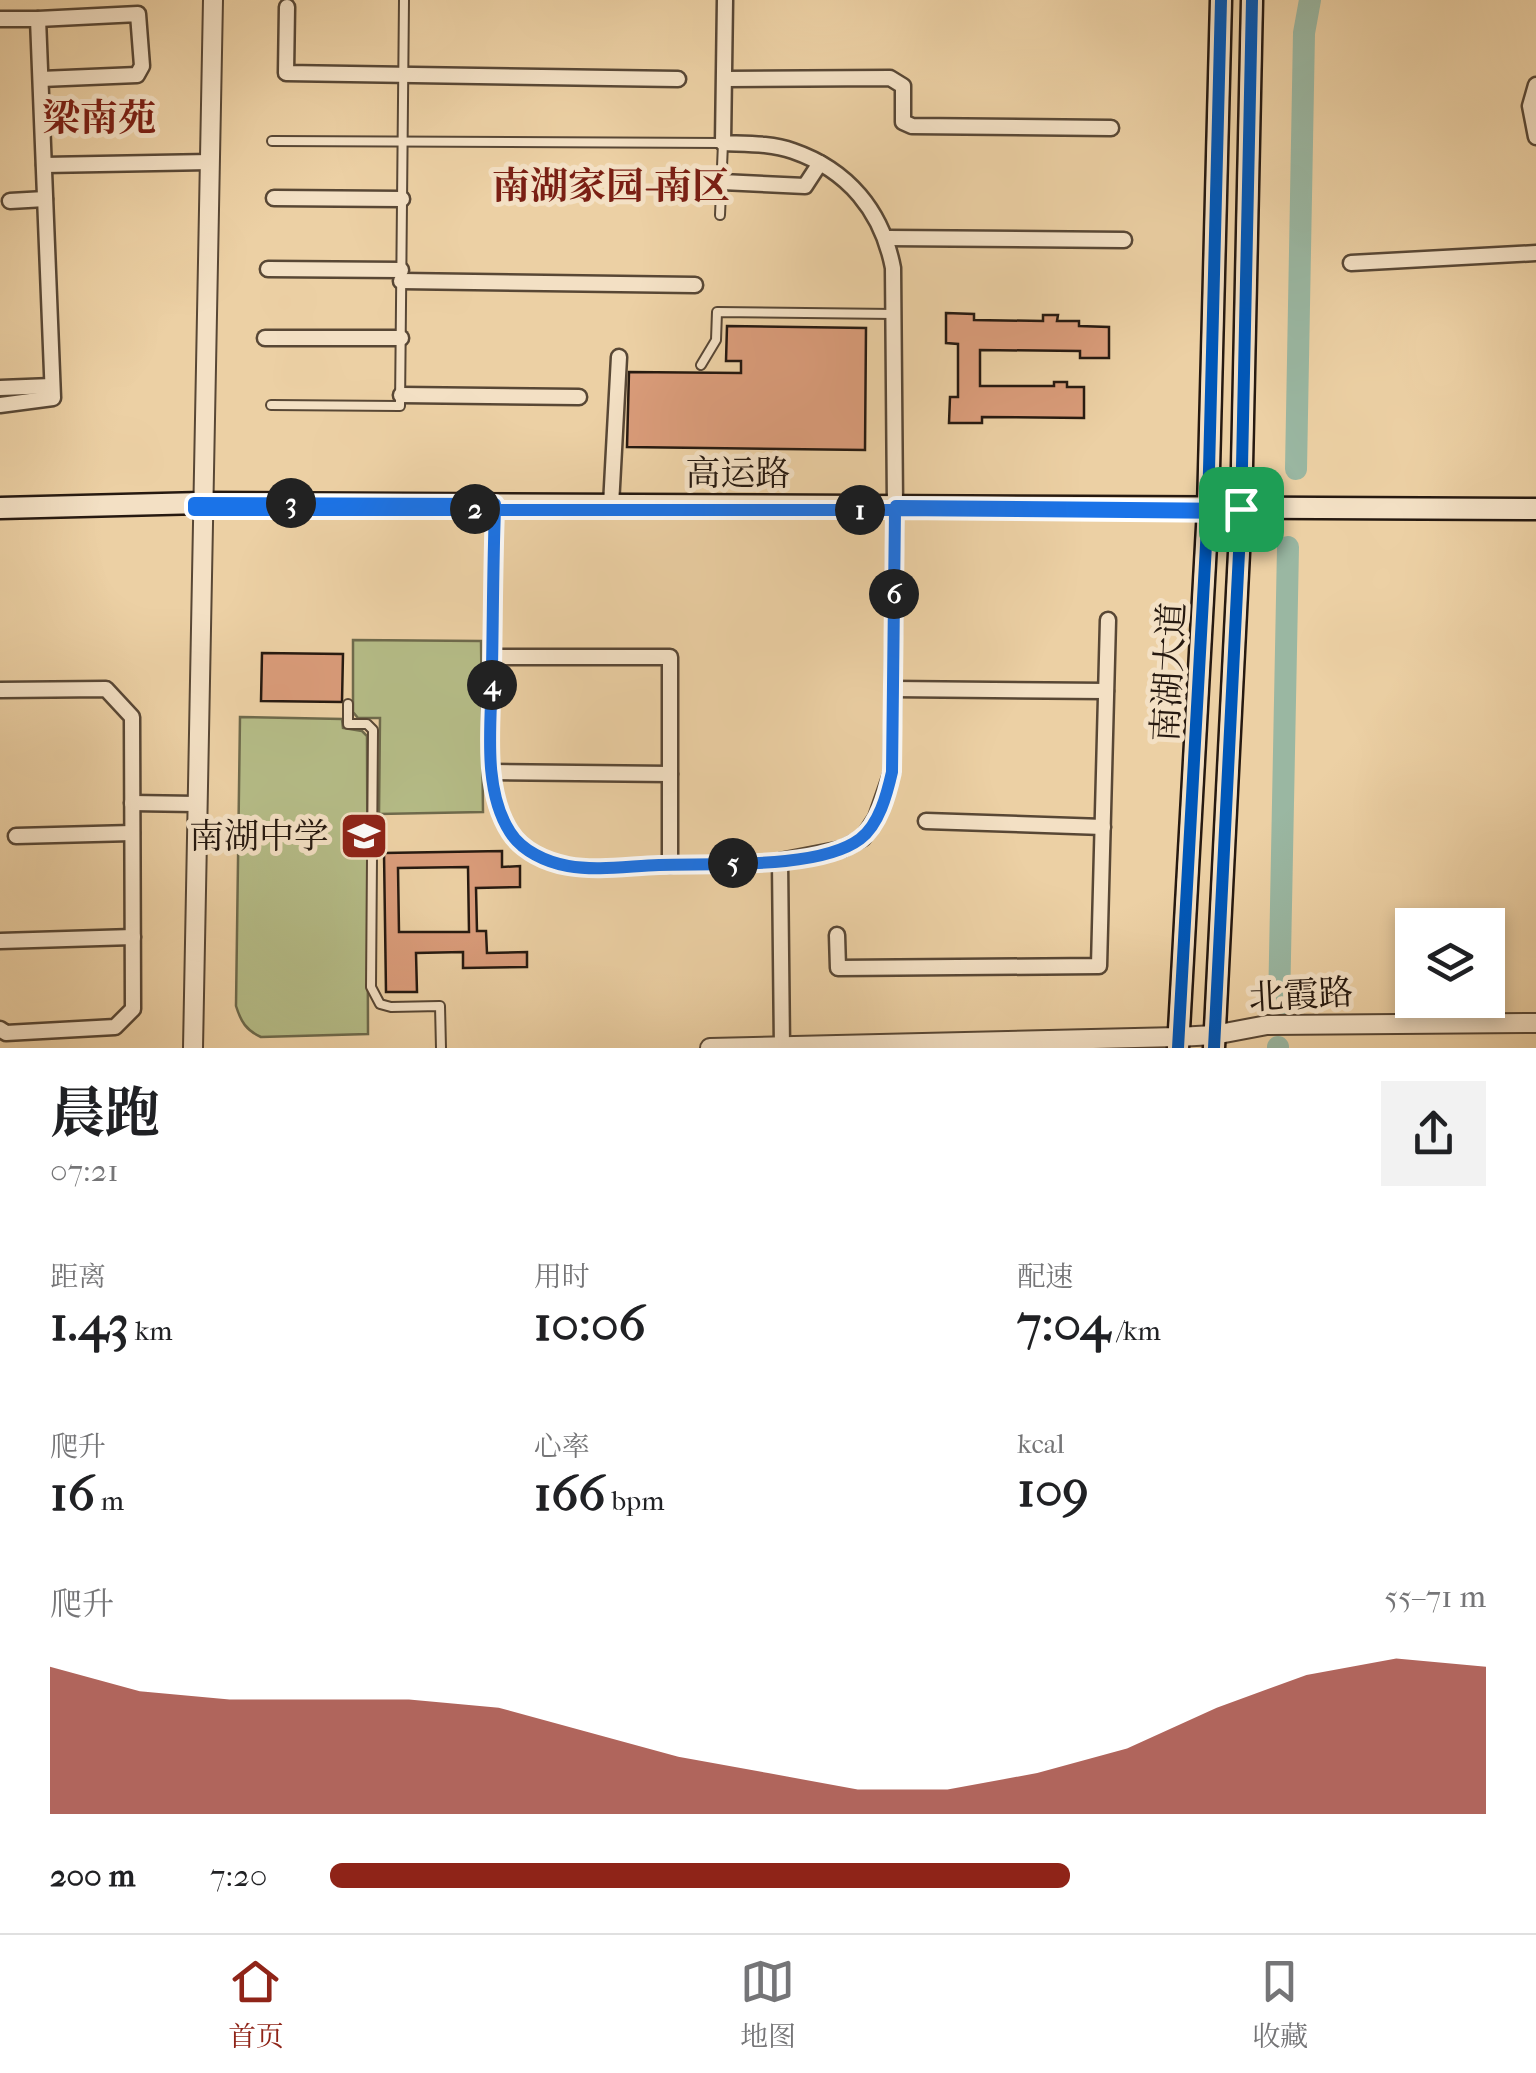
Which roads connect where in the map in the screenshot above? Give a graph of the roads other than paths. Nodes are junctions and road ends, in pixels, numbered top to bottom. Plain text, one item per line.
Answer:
1 (205, 0) edge
2 (213, 0) edge
3 (404, 0) edge
4 (724, 0) edge
5 (1221, 0) edge
6 (1252, 0) edge
7 (287, 7) dead end
8 (38, 19) junction
9 (0, 20) edge
10 (403, 75) junction
11 (40, 78) junction
12 (678, 79) dead end
13 (726, 79) junction
14 (1536, 85) edge
15 (1112, 128) dead end
16 (1535, 130) edge
17 (272, 141) dead end
18 (403, 141) junction
19 (723, 143) junction
20 (205, 162) junction
21 (820, 163) junction
22 (44, 165) junction
23 (722, 182) junction
24 (274, 198) dead end
25 (45, 199) junction
26 (402, 199) junction
27 (10, 200) dead end
28 (720, 215) dead end
29 (888, 238) junction
30 (1124, 240) dead end
31 (1536, 253) edge
32 (1351, 262) dead end
33 (268, 269) dead end
34 (402, 275) junction
35 (694, 285) dead end
36 (894, 314) junction
37 (265, 338) dead end
38 (401, 338) junction
39 (618, 357) dead end
40 (701, 365) dead end
41 (52, 386) junction
42 (0, 388) edge
43 (400, 395) junction
44 (579, 397) dead end
45 (0, 405) edge
46 (271, 405) dead end
47 (198, 506) junction
48 (610, 506) junction
49 (495, 507) junction
50 (895, 508) junction
51 (0, 511) edge
52 (1208, 511) junction
53 (1241, 511) junction
54 (1536, 511) edge
55 (1108, 620) dead end
56 (492, 657) junction
57 (893, 689) junction
58 (0, 690) edge
59 (1106, 691) junction
60 (348, 704) dead end
61 (493, 772) junction
62 (670, 774) junction
63 (132, 803) junction
64 (193, 804) junction
65 (926, 821) dead end
66 (1103, 827) junction
67 (132, 833) junction
68 (16, 836) dead end
69 (780, 861) junction
70 (670, 865) junction
71 (837, 934) dead end
72 (132, 937) junction
73 (0, 942) edge
74 (1536, 1024) edge
75 (0, 1029) edge
76 (1214, 1041) edge
77 (1178, 1042) edge
78 (782, 1047) edge
79 (190, 1048) edge
80 (441, 1048) edge
81 (710, 1048) edge
82 (940, 1048) edge

1 - 20 street
2 - 20 street
3 - 10 lane
4 - 13 street
5 - 52 main road, 南湖大道
6 - 53 main road, 南湖大道
7 - 10 street
8 - 9 street
8 - 11 street
8 - 11 street
10 - 12 street
10 - 18 lane
11 - 22 street
13 - 15 street
13 - 19 street
14 - 16 street
17 - 18 lane
18 - 19 lane
18 - 26 lane
19 - 21 street
19 - 23 lane
20 - 22 street
20 - 47 street
21 - 23 street
21 - 29 street
22 - 25 street
23 - 28 lane
24 - 26 street
25 - 27 street
25 - 41 street
26 - 34 lane
29 - 30 street
29 - 36 street
31 - 32 street
33 - 34 street
34 - 35 street
34 - 38 lane
36 - 40 lane
36 - 50 street
37 - 38 street
38 - 43 lane
39 - 48 street
41 - 42 street
41 - 45 street
43 - 44 street
43 - 46 lane
47 - 49 main road, 高运路
47 - 51 main road, 高运路
47 - 64 street
48 - 49 main road, 高运路
48 - 50 main road, 高运路
49 - 50 main road, 高运路
49 - 56 lane
50 - 52 main road, 高运路
50 - 57 street
52 - 53 main road, 高运路
52 - 77 main road, 南湖大道
53 - 54 main road, 高运路
53 - 76 main road, 南湖大道
55 - 59 street
56 - 61 lane
56 - 62 street
57 - 59 street
57 - 69 street
58 - 63 street
59 - 66 street
60 - 80 lane
61 - 62 street
61 - 70 lane
62 - 70 street
63 - 64 street
63 - 67 street
64 - 79 street
65 - 66 street
66 - 71 street
67 - 68 street
67 - 72 street
69 - 70 lane
69 - 78 street
72 - 73 street
72 - 75 street
74 - 76 street, 北霞路
76 - 77 street, 北霞路
77 - 78 street, 北霞路
77 - 82 street, 北霞路
78 - 81 street, 北霞路

